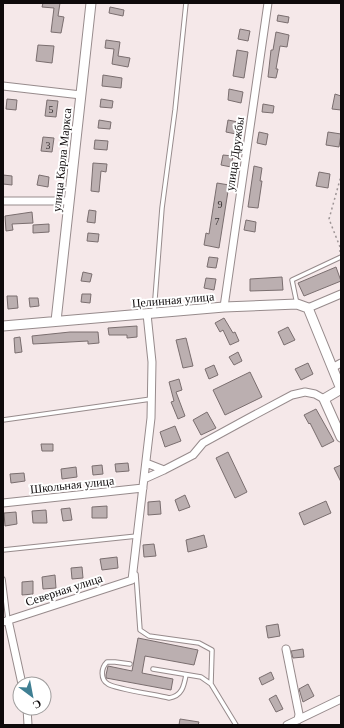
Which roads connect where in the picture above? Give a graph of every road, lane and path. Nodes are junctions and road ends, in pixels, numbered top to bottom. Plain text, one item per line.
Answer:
1 (91, 3) edge
2 (186, 3) edge
3 (268, 3) edge
4 (3, 86) edge
5 (81, 95) junction
6 (341, 176) edge
7 (3, 201) edge
8 (69, 201) junction
9 (341, 257) edge
10 (341, 294) edge
11 (297, 304) junction
12 (224, 307) junction
13 (308, 308) junction
14 (150, 314) junction
15 (56, 320) junction
16 (3, 326) edge
17 (341, 363) edge
18 (332, 368) junction
19 (341, 389) edge
20 (324, 399) junction
21 (152, 400) junction
22 (3, 420) edge
23 (341, 437) edge
24 (146, 464) junction
25 (164, 470) junction
26 (144, 479) junction
27 (143, 488) junction
28 (3, 503) edge
29 (137, 536) junction
30 (3, 550) edge
31 (134, 560) junction
32 (3, 578) edge
33 (6, 621) edge
34 (286, 649) dead end
35 (130, 664) dead end
36 (153, 669) dead end
37 (186, 674) junction
38 (20, 676) edge
39 (211, 684) junction
40 (341, 700) edge
41 (298, 720) junction
42 (236, 725) edge
43 (287, 725) edge

1 - 5 street, улица Карла Маркса
2 - 14 lane
3 - 12 street, улица Дружбы
4 - 5 street
5 - 8 street, улица Карла Маркса
6 - 9 path
7 - 8 street
8 - 15 street, улица Карла Маркса
9 - 11 lane
10 - 13 street
11 - 12 street, Целинная улица
11 - 13 street, Целинная улица
12 - 14 street, Целинная улица
13 - 18 street
14 - 15 street, Целинная улица
14 - 21 street
15 - 16 street, Целинная улица
17 - 18 street
18 - 19 street
19 - 20 street
20 - 23 street
20 - 25 street
21 - 22 lane
21 - 24 street
24 - 25 street
24 - 26 street
25 - 26 street
26 - 27 street
27 - 28 street, Школьная улица
27 - 29 street
29 - 30 lane
29 - 31 street
31 - 33 street, Северная улица
31 - 39 lane
32 - 33 lane
33 - 38 street
34 - 41 street
35 - 37 lane
36 - 37 lane
37 - 39 lane
39 - 42 lane
40 - 41 street
41 - 43 street

